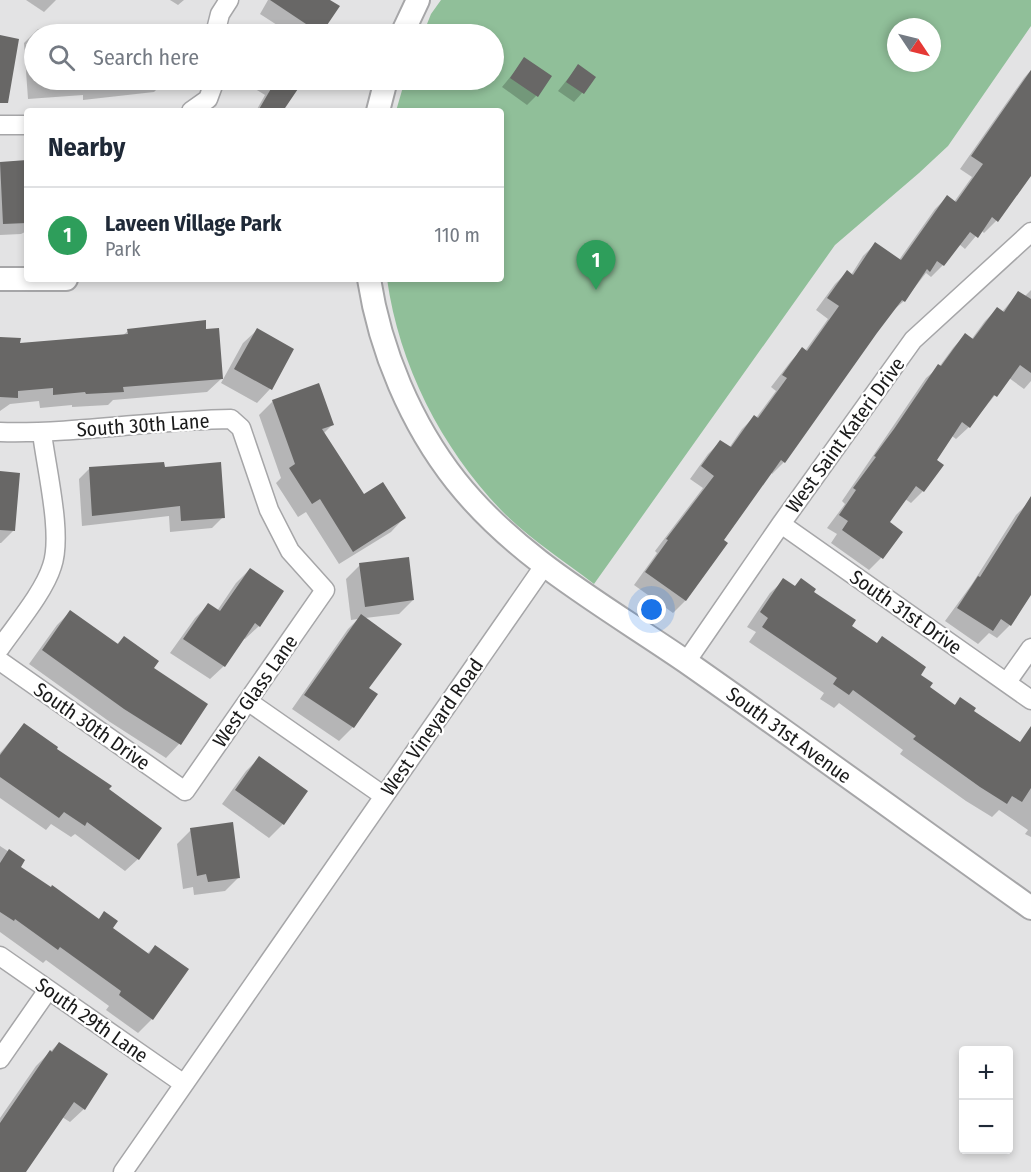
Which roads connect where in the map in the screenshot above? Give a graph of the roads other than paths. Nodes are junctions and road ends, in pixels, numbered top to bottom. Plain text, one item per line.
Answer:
1 (229, 0) edge
2 (418, 0) edge
3 (218, 24) edge
4 (407, 24) edge
5 (211, 90) edge
6 (383, 90) edge
7 (195, 108) edge
8 (379, 108) edge
9 (0, 125) edge
10 (24, 125) edge
11 (1031, 232) edge
12 (0, 279) edge
13 (24, 279) edge
14 (369, 282) edge
15 (0, 432) edge
16 (42, 433) junction
17 (781, 524) junction
18 (544, 566) junction
19 (325, 590) joint
20 (0, 648) edge
21 (1031, 648) edge
22 (0, 661) edge
23 (686, 662) junction
24 (1007, 682) junction
25 (1031, 700) edge
26 (249, 702) junction
27 (185, 791) joint
28 (384, 796) junction
29 (1031, 908) edge
30 (0, 956) edge
31 (48, 990) junction
32 (0, 1059) edge
33 (184, 1084) junction
34 (123, 1172) edge

1 - 3 street
2 - 4 street
5 - 7 street
6 - 8 street
9 - 10 street
11 - 17 street, West Saint Kateri Drive
12 - 13 street
14 - 18 street
15 - 16 street, South 30th Lane
16 - 19 street, South 30th Lane
16 - 20 street
17 - 23 street, West Saint Kateri Drive
17 - 24 street, South 31st Drive
18 - 23 street, South 31st Avenue
18 - 28 street, West Vineyard Road
19 - 26 street, West Glass Lane
21 - 24 street
22 - 27 street, South 30th Drive
23 - 29 street, South 31st Avenue
24 - 25 street, South 31st Drive
26 - 27 street, West Glass Lane
26 - 28 street
28 - 33 street, West Vineyard Road
30 - 31 street, South 29th Lane
31 - 32 street
31 - 33 street, South 29th Lane
33 - 34 street, West Vineyard Road

